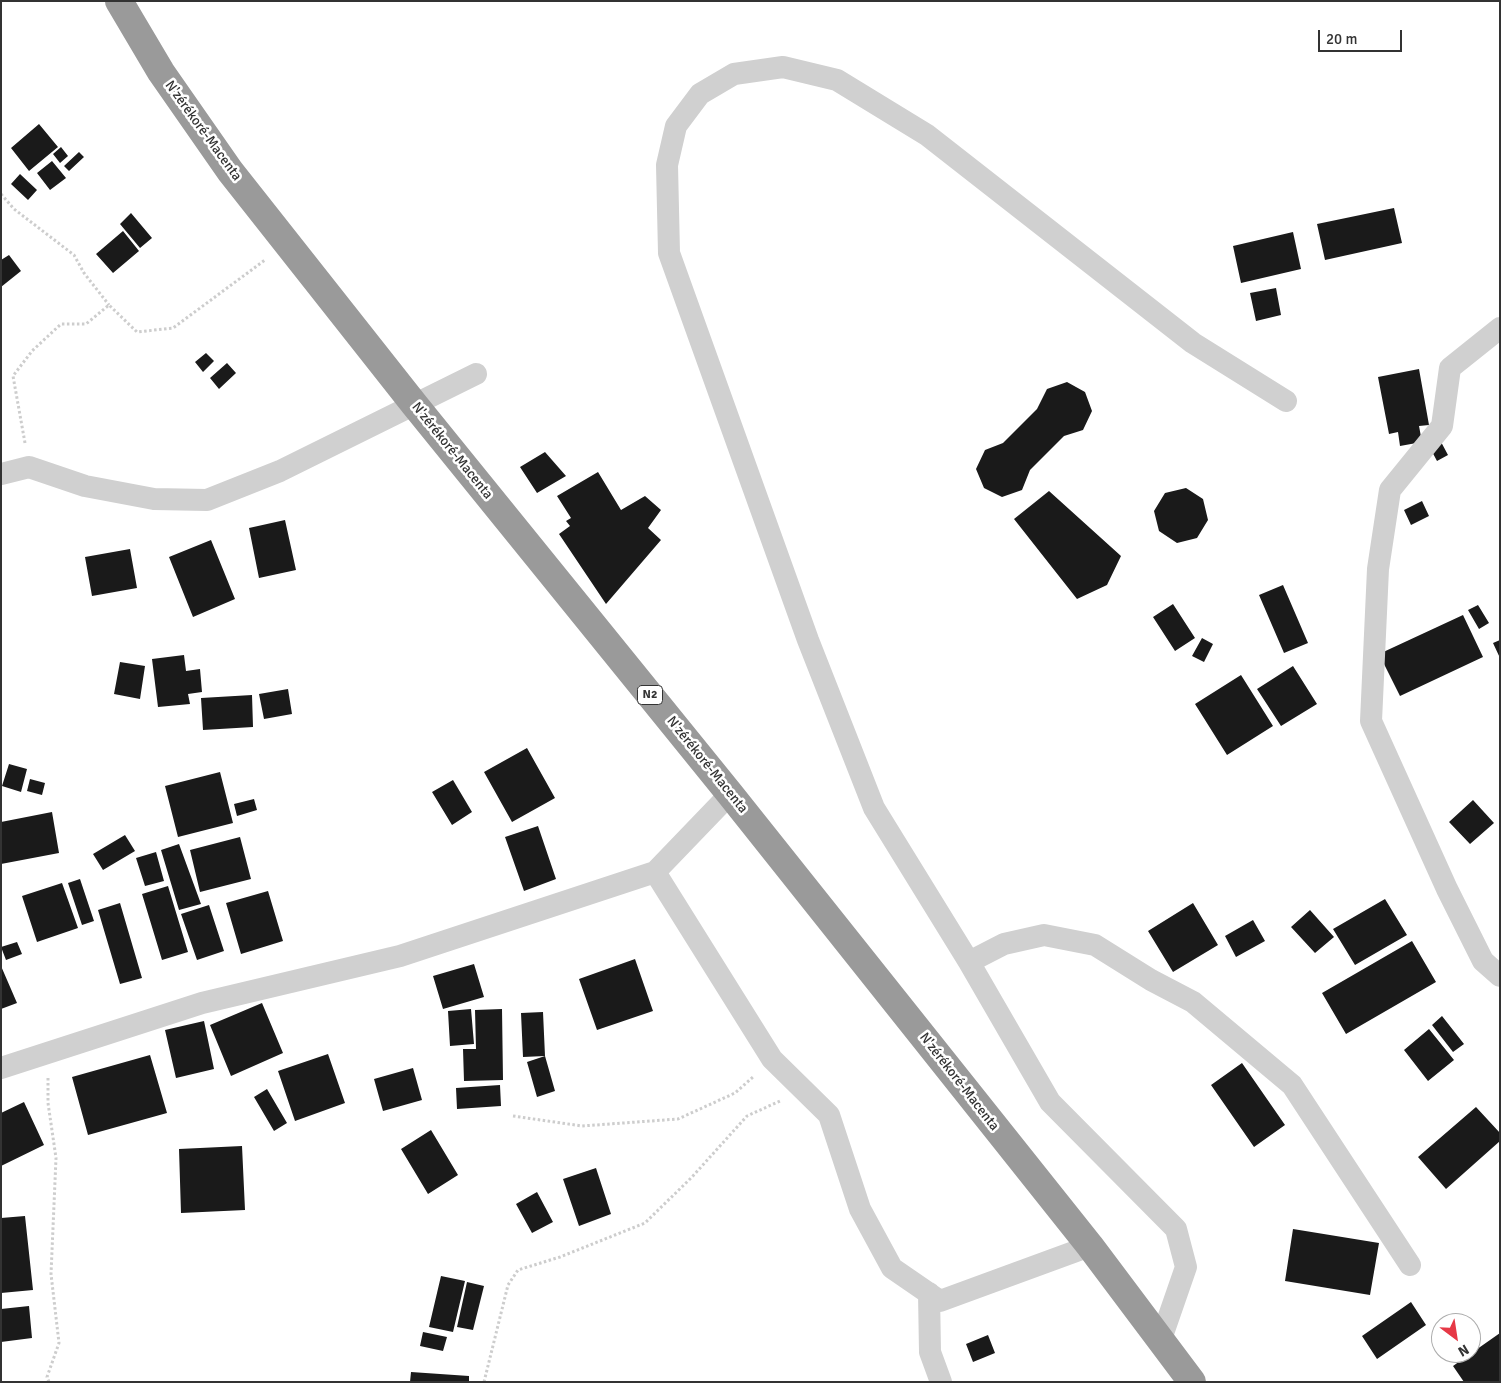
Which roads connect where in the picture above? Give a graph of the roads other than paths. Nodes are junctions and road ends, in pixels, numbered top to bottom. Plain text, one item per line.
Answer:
1 (119, 1) edge
2 (1500, 328) edge
3 (476, 374) dead end
4 (1286, 401) dead end
5 (414, 404) junction
6 (1, 474) edge
7 (730, 794) junction
8 (655, 872) junction
9 (969, 962) junction
10 (1500, 976) edge
11 (1, 1068) edge
12 (1090, 1246) junction
13 (1410, 1265) dead end
14 (929, 1293) junction
15 (1160, 1342) junction
16 (942, 1382) edge
17 (1192, 1382) edge

1 - 5 highway, N'zérékoré-Macenta / N2
2 - 10 street
3 - 5 street
4 - 9 street
5 - 6 street
5 - 7 highway, N'zérékoré-Macenta / N2
7 - 8 street
7 - 12 highway, N'zérékoré-Macenta / N2
8 - 11 street
8 - 14 street
9 - 13 street
9 - 15 street
12 - 14 street
12 - 15 highway, N'zérékoré-Macenta / N2
14 - 16 street
15 - 17 highway, N'zérékoré-Macenta / N2

